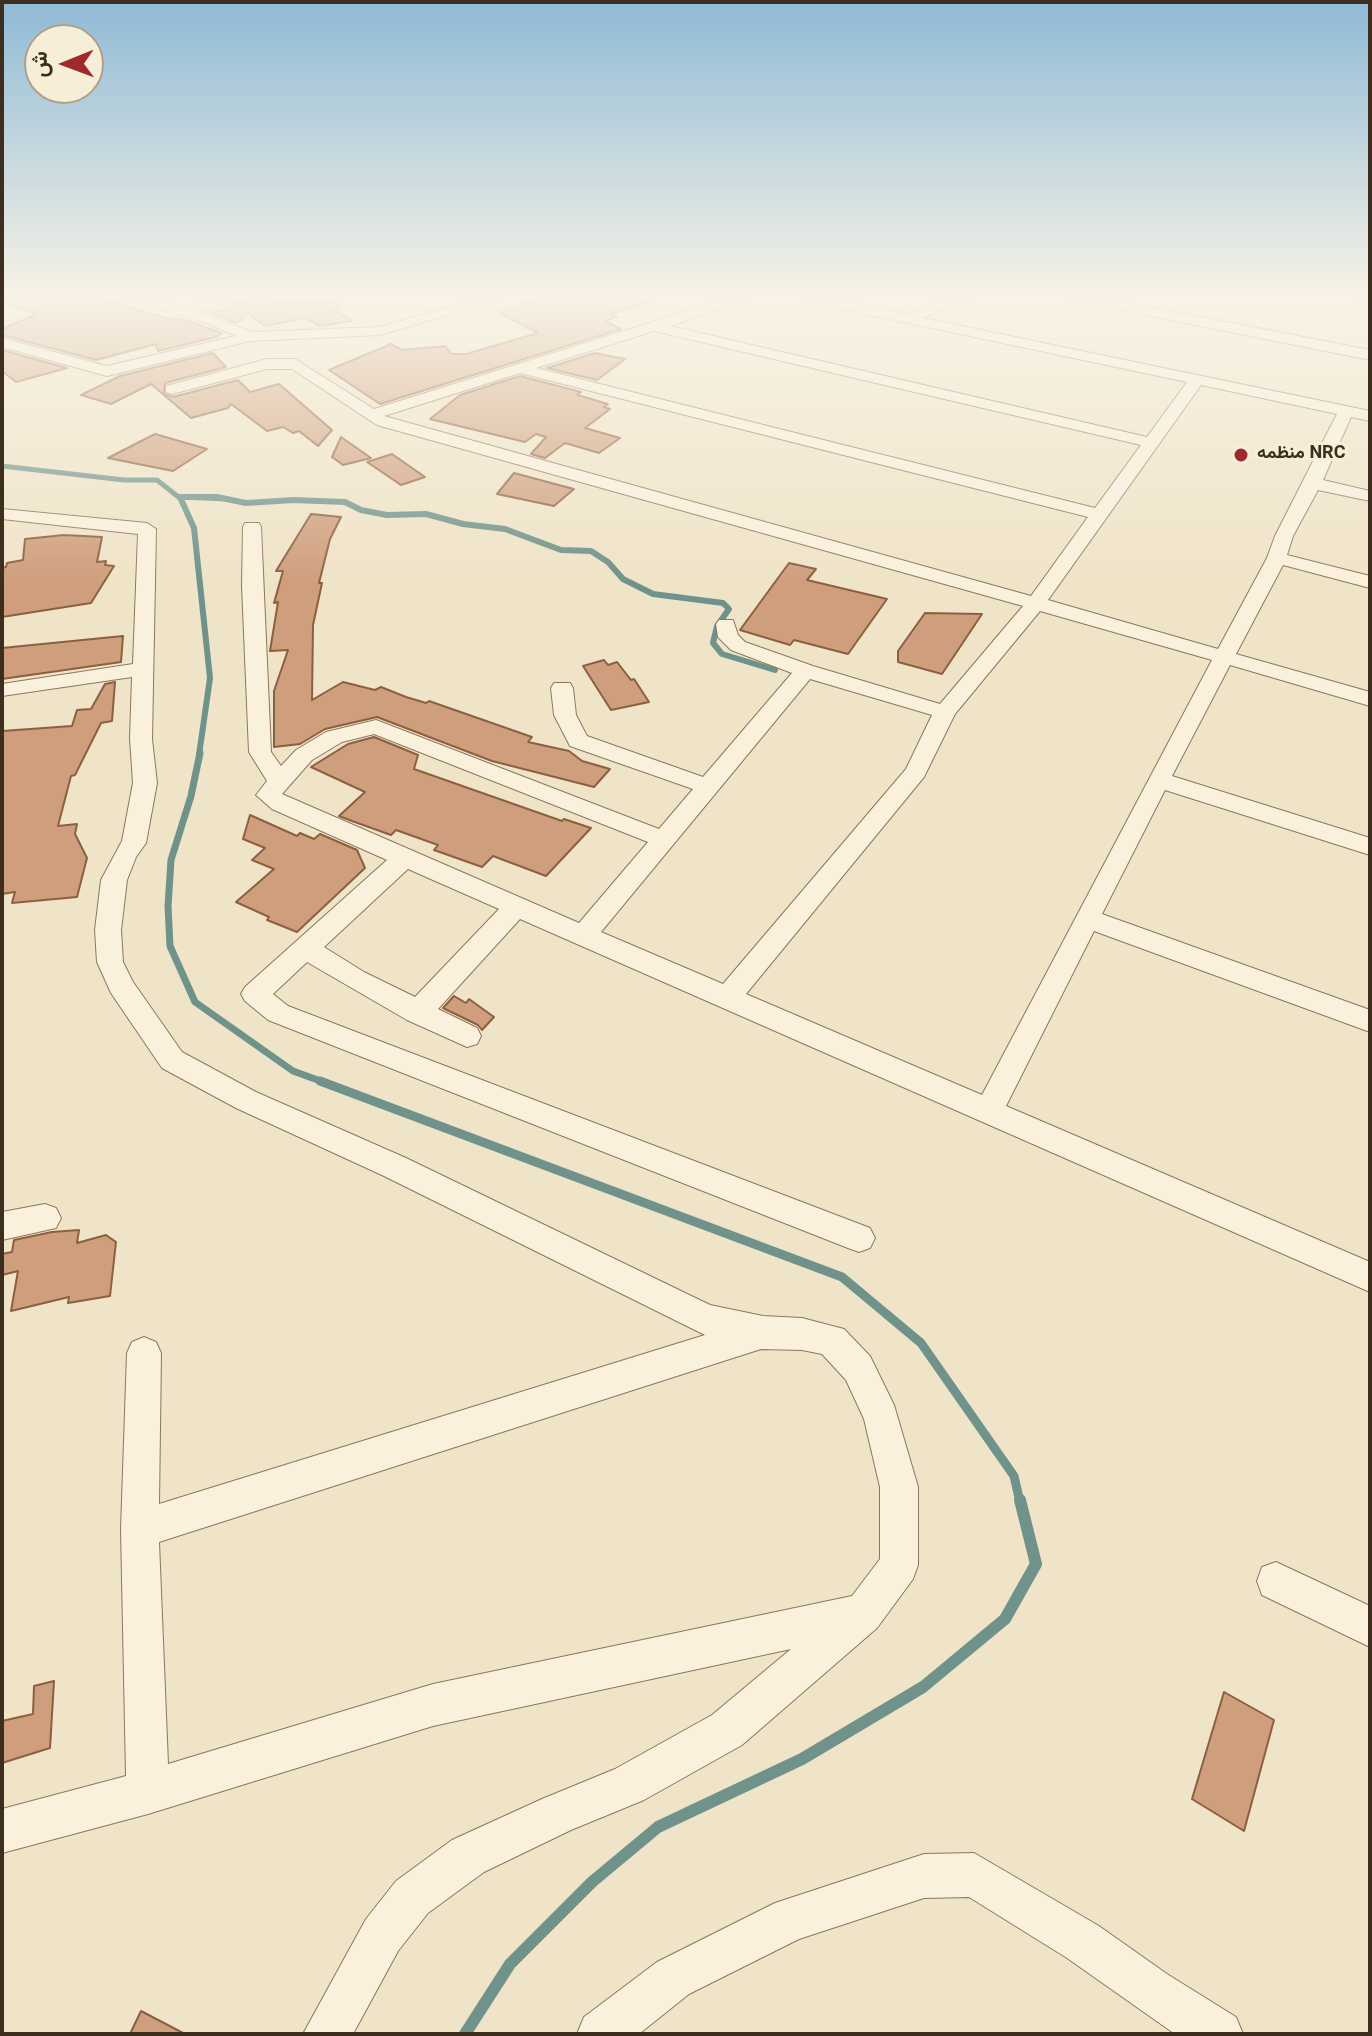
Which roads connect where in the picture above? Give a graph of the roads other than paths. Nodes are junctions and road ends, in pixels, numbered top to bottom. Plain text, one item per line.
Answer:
1 (339, 392) edge
2 (445, 392) edge
3 (613, 392) edge
4 (934, 392) edge
5 (1188, 392) edge
6 (1258, 392) edge
7 (1346, 411) junction
8 (373, 414) junction
9 (1370, 416) edge
10 (1152, 443) junction
11 (1313, 483) junction
12 (1370, 496) edge
13 (2, 514) edge
14 (1098, 514) junction
15 (252, 527) dead end
16 (1277, 558) junction
17 (1370, 582) edge
18 (1036, 603) junction
19 (726, 624) dead end
20 (1224, 658) junction
21 (143, 669) junction
22 (805, 671) junction
23 (562, 688) dead end
24 (2, 690) edge
25 (1370, 699) edge
26 (945, 712) junction
27 (278, 780) junction
28 (1158, 780) junction
29 (709, 787) junction
30 (662, 839) junction
31 (1370, 847) edge
32 (405, 858) junction
33 (516, 907) junction
34 (1086, 918) junction
35 (583, 936) junction
36 (306, 948) junction
37 (727, 998) junction
38 (417, 1013) junction
39 (1370, 1021) edge
40 (467, 1036) dead end
41 (988, 1112) junction
42 (45, 1218) dead end
43 (2, 1226) edge
44 (859, 1238) dead end
45 (1370, 1277) edge
46 (763, 1332) junction
47 (144, 1353) dead end
48 (140, 1529) junction
49 (1276, 1581) dead end
50 (863, 1614) junction
51 (1370, 1627) edge
52 (148, 1792) junction
53 (2, 1831) edge
54 (327, 2034) edge
55 (601, 2034) edge
56 (1219, 2034) edge

1 - 8 street
2 - 8 street
3 - 14 street
4 - 10 street
5 - 10 street
6 - 7 street
7 - 9 street
7 - 11 street
8 - 18 street
10 - 14 street
11 - 12 street
11 - 16 street
13 - 21 street
14 - 18 street
15 - 27 street
16 - 17 street
16 - 20 street
18 - 20 street
18 - 26 street
19 - 22 street
20 - 25 street
20 - 28 street
21 - 24 street
21 - 46 street
22 - 26 street
22 - 29 street
23 - 29 street
26 - 37 street
27 - 30 street
27 - 32 street
28 - 31 street
28 - 34 street
29 - 30 street
30 - 35 street
32 - 33 street
32 - 36 street
33 - 35 street
33 - 38 street
34 - 39 street
34 - 41 street
35 - 37 street
36 - 38 street
36 - 44 street
37 - 41 street
38 - 40 street
41 - 45 street
42 - 43 street
46 - 48 street
46 - 50 street
47 - 48 street
48 - 52 street
49 - 51 street
50 - 52 street
50 - 54 street
52 - 53 street
55 - 56 street

